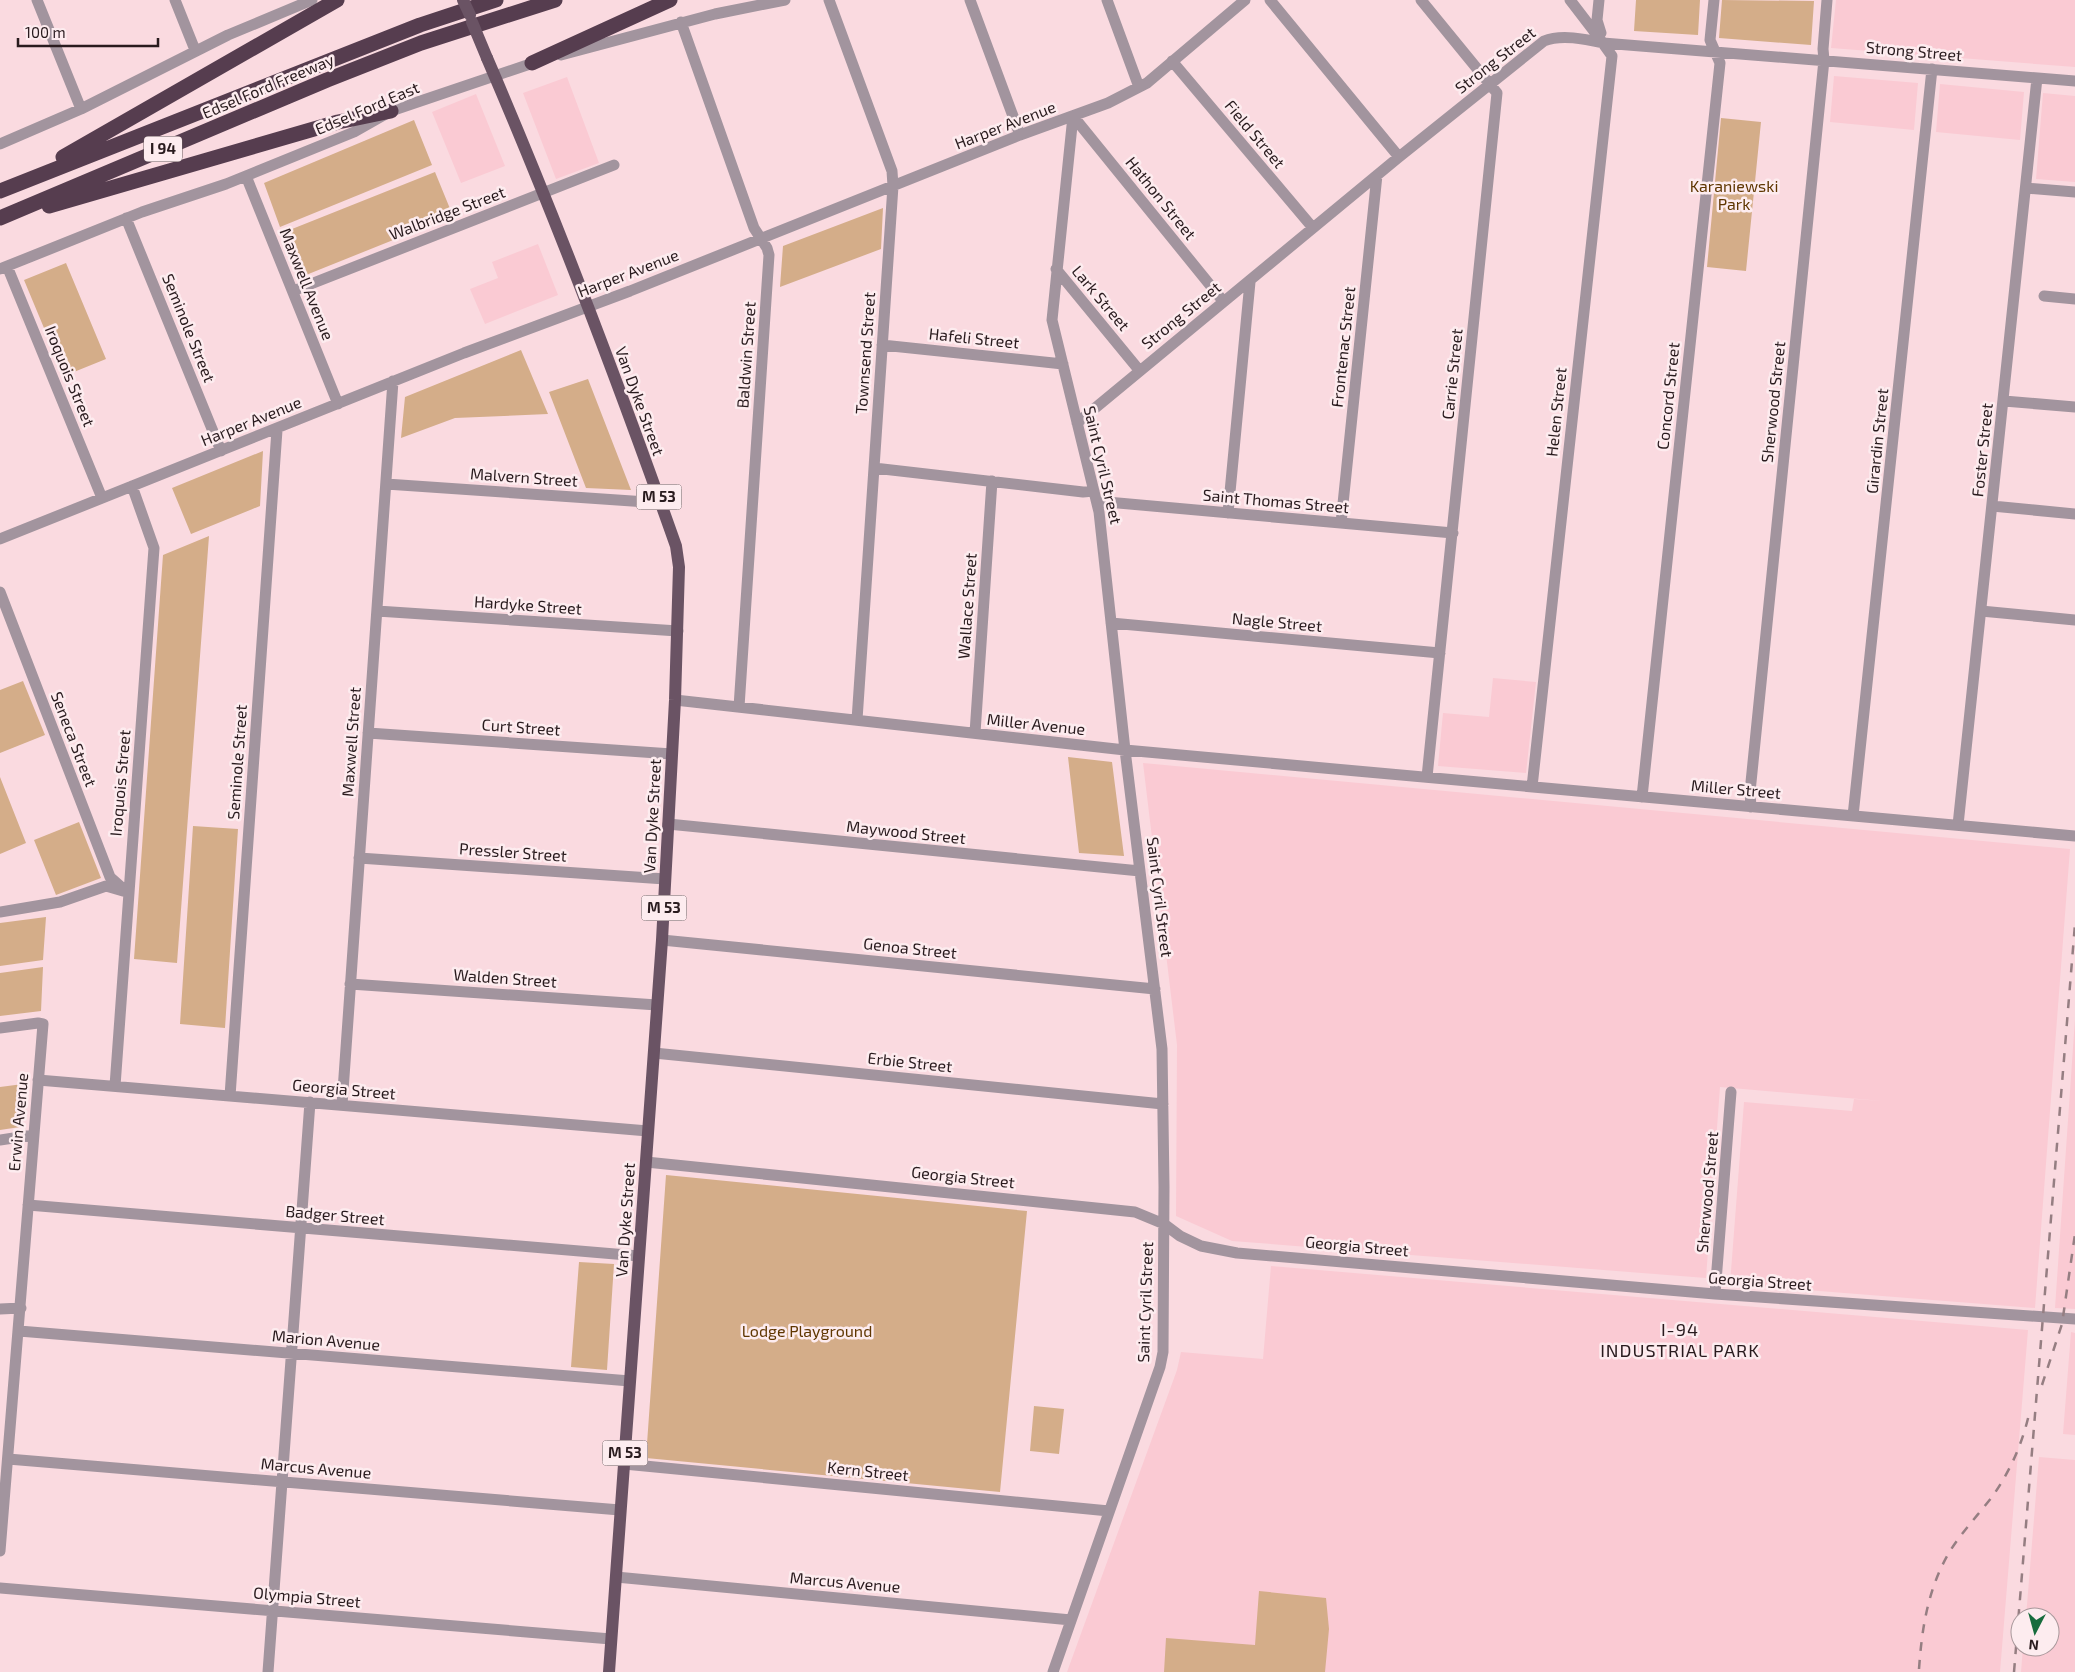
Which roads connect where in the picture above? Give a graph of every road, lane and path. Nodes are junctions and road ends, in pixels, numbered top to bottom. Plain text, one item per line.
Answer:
1 (37, 0) edge
2 (174, 0) edge
3 (312, 0) edge
4 (337, 0) edge
5 (463, 0) edge
6 (496, 0) edge
7 (555, 0) edge
8 (670, 0) edge
9 (786, 0) edge
10 (829, 0) edge
11 (970, 0) edge
12 (1107, 0) edge
13 (1244, 0) edge
14 (1270, 0) edge
15 (1421, 0) edge
16 (1570, 0) edge
17 (1599, 0) edge
18 (1714, 0) edge
19 (1827, 0) edge
20 (681, 22) junction
21 (1603, 42) junction
22 (195, 50) junction
23 (1715, 51) junction
24 (1824, 60) junction
25 (1172, 61) junction
26 (532, 63) junction
27 (1932, 69) junction
28 (495, 76) junction
29 (2037, 78) junction
30 (2075, 81) edge
31 (1490, 84) junction
32 (1139, 87) junction
33 (81, 109) junction
34 (391, 111) junction
35 (1073, 116) junction
36 (1020, 135) junction
37 (0, 144) edge
38 (1399, 156) junction
39 (614, 165) dead end
40 (1377, 174) junction
41 (246, 176) junction
42 (25, 181) junction
43 (893, 186) junction
44 (2026, 188) junction
45 (0, 191) edge
46 (2075, 192) edge
47 (543, 193) junction
48 (126, 218) junction
49 (0, 219) edge
50 (1313, 228) junction
51 (761, 239) junction
52 (4, 268) edge
53 (1056, 270) junction
54 (1250, 282) junction
55 (293, 291) junction
56 (2044, 296) dead end
57 (2075, 299) edge
58 (1224, 300) junction
59 (588, 307) junction
60 (882, 345) junction
61 (1063, 364) junction
62 (1140, 370) junction
63 (393, 381) junction
64 (2004, 401) junction
65 (338, 404) junction
66 (2075, 407) edge
67 (1077, 422) junction
68 (276, 430) junction
69 (221, 450) junction
70 (874, 468) junction
71 (992, 481) junction
72 (386, 484) junction
73 (132, 486) junction
74 (1094, 491) junction
75 (102, 498) junction
76 (661, 503) junction
77 (1097, 504) junction
78 (1992, 506) junction
79 (1228, 513) junction
80 (2075, 514) edge
81 (1341, 523) junction
82 (1453, 533) junction
83 (0, 539) edge
84 (0, 592) edge
85 (377, 611) junction
86 (1981, 611) junction
87 (2075, 620) edge
88 (1112, 623) junction
89 (678, 631) junction
90 (1440, 653) junction
91 (675, 700) junction
92 (739, 707) junction
93 (857, 720) junction
94 (368, 733) junction
95 (975, 733) junction
96 (1125, 750) junction
97 (672, 754) junction
98 (1394, 774) joint
99 (1427, 777) junction
100 (1532, 787) junction
101 (1642, 797) junction
102 (1751, 807) junction
103 (1853, 816) junction
104 (668, 824) junction
105 (1958, 825) junction
106 (2075, 836) edge
107 (359, 858) junction
108 (1140, 871) junction
109 (665, 879) junction
110 (127, 892) junction
111 (0, 912) edge
112 (662, 940) junction
113 (350, 984) junction
114 (1155, 989) junction
115 (657, 1005) junction
116 (0, 1028) edge
117 (654, 1054) junction
118 (38, 1080) junction
119 (114, 1086) junction
120 (1731, 1092) dead end
121 (230, 1096) junction
122 (310, 1102) junction
123 (1163, 1104) junction
124 (342, 1105) junction
125 (648, 1131) junction
126 (33, 1135) junction
127 (0, 1140) edge
128 (646, 1162) junction
129 (28, 1205) junction
130 (1164, 1224) junction
131 (301, 1228) junction
132 (639, 1256) junction
133 (1716, 1294) junction
134 (0, 1308) edge
135 (21, 1308) junction
136 (2075, 1319) edge
137 (19, 1331) junction
138 (292, 1353) junction
139 (630, 1381) junction
140 (6, 1422) edge
141 (8, 1460) junction
142 (624, 1464) junction
143 (282, 1482) junction
144 (620, 1510) junction
145 (1109, 1511) junction
146 (1, 1533) edge
147 (0, 1552) edge
148 (616, 1577) junction
149 (0, 1588) edge
150 (273, 1611) junction
151 (1071, 1620) junction
152 (611, 1639) junction
153 (268, 1672) edge
154 (609, 1672) edge
155 (1052, 1672) edge

1 - 33 street
2 - 22 street
3 - 22 street
4 - 42 highway
5 - 28 main road, Van Dyke Street / M 53, bridge
6 - 42 highway, Edsel Ford Freeway / I 94
7 - 49 highway, Edsel Ford Freeway / I 94
8 - 26 highway
9 - 20 street, Edsel Ford East
10 - 43 street, Townsend Street
11 - 36 street
12 - 32 street
13 - 25 street, Harper Avenue
14 - 38 street
15 - 31 street, Carrie Street
16 - 21 street, Helen Street
17 - 21 street
18 - 23 street, Concord Street
19 - 24 street, Sherwood Street
20 - 26 street, Edsel Ford East
20 - 51 street, Baldwin Street
21 - 23 street, Strong Street
21 - 31 street, Strong Street
21 - 100 street, Helen Street
22 - 33 street
23 - 24 street, Strong Street
23 - 101 street, Concord Street
24 - 27 street, Strong Street
24 - 102 street, Sherwood Street
25 - 32 street, Harper Avenue
25 - 50 street, Field Street
26 - 28 street, Edsel Ford East
27 - 29 street, Strong Street
27 - 103 street, Girardin Street
28 - 34 street, Edsel Ford East
28 - 47 main road, Van Dyke Street / M 53
29 - 30 street, Strong Street
29 - 44 street, Foster Street
31 - 38 street, Strong Street
31 - 82 street, Carrie Street
32 - 35 street, Harper Avenue
33 - 37 street
34 - 41 street, Edsel Ford East
34 - 49 highway
35 - 36 street, Harper Avenue
35 - 53 street, Saint Cyril Street
35 - 58 street, Hathon Street
36 - 43 street, Harper Avenue
38 - 40 street, Strong Street
39 - 47 street, Walbridge Street
40 - 50 street, Strong Street
40 - 81 street, Frontenac Street
41 - 48 street, Edsel Ford East
41 - 55 street, Maxwell Avenue
42 - 45 highway, Edsel Ford Freeway / I 94
43 - 51 street, Harper Avenue
43 - 60 street, Townsend Street
44 - 46 street
44 - 64 street, Foster Street
47 - 55 street, Walbridge Street
47 - 59 main road, Van Dyke Street / M 53
48 - 52 street, Edsel Ford East
48 - 69 street, Seminole Street
50 - 54 street, Strong Street
51 - 59 street, Harper Avenue
51 - 92 street, Baldwin Street
52 - 75 street, Iroquois Street
53 - 61 street, Saint Cyril Street
53 - 62 street, Lark Street
54 - 58 street, Strong Street
54 - 79 street
55 - 65 street, Maxwell Avenue
56 - 57 street
58 - 62 street, Strong Street
59 - 63 street, Harper Avenue
59 - 76 main road, Van Dyke Street / M 53
60 - 61 street, Hafeli Street
60 - 70 street, Townsend Street
61 - 67 street, Saint Cyril Street
62 - 67 street, Strong Street
63 - 65 street, Harper Avenue
63 - 72 street, Maxwell Street
64 - 66 street
64 - 78 street, Foster Street
65 - 68 street, Harper Avenue
67 - 74 street, Saint Cyril Street
68 - 69 street, Harper Avenue
68 - 121 street, Seminole Street
69 - 73 street, Harper Avenue
70 - 71 street
70 - 93 street, Townsend Street
71 - 74 street
71 - 95 street, Wallace Street
72 - 76 street, Malvern Street
72 - 85 street, Maxwell Street
73 - 75 street, Harper Avenue
73 - 110 street, Iroquois Street
74 - 77 street, Saint Cyril Street
75 - 83 street, Harper Avenue
76 - 89 main road, Van Dyke Street / M 53
77 - 79 street, Saint Thomas Street
77 - 88 street, Saint Cyril Street
78 - 80 street
78 - 86 street, Foster Street
79 - 81 street, Saint Thomas Street
81 - 82 street, Saint Thomas Street
82 - 90 street, Carrie Street
84 - 110 street, Seneca Street
85 - 89 street, Hardyke Street
85 - 94 street, Maxwell Street
86 - 87 street
86 - 105 street, Foster Street
88 - 90 street, Nagle Street
88 - 96 street, Saint Cyril Street
89 - 91 main road, Van Dyke Street / M 53
90 - 99 street, Carrie Street
91 - 92 street, Miller Avenue
91 - 97 main road, Van Dyke Street / M 53
92 - 93 street, Miller Avenue
93 - 95 street, Miller Avenue
94 - 97 street, Curt Street
94 - 107 street, Maxwell Street
95 - 96 street, Miller Avenue
96 - 98 street, Miller Avenue
96 - 108 street, Saint Cyril Street
97 - 104 main road, Van Dyke Street / M 53
98 - 99 street, Miller Street
99 - 100 street, Miller Street
100 - 101 street, Miller Street
101 - 102 street, Miller Street
102 - 103 street, Miller Street
103 - 105 street, Miller Street
104 - 108 street, Maywood Street
104 - 109 main road, Van Dyke Street / M 53
105 - 106 street, Miller Street
107 - 109 street, Pressler Street
107 - 113 street, Maxwell Street
108 - 114 street, Saint Cyril Street
109 - 112 main road, Van Dyke Street / M 53
110 - 111 street
110 - 119 street, Iroquois Street
112 - 114 street, Genoa Street
112 - 115 main road, Van Dyke Street / M 53
113 - 115 street, Walden Street
113 - 124 street, Maxwell Street
114 - 123 street, Saint Cyril Street
115 - 117 main road, Van Dyke Street / M 53
116 - 118 street, Erwin Avenue
117 - 123 street, Erbie Street
117 - 125 main road, Van Dyke Street / M 53
118 - 119 street, Georgia Street
118 - 126 street, Erwin Avenue
119 - 121 street, Georgia Street
120 - 133 street, Sherwood Street
121 - 122 street, Georgia Street
122 - 124 street, Georgia Street
122 - 131 street
123 - 130 street, Saint Cyril Street
124 - 125 street, Georgia Street
125 - 128 main road, Van Dyke Street / M 53
126 - 127 street
126 - 129 street, Erwin Avenue
128 - 130 street, Georgia Street
128 - 132 main road, Van Dyke Street / M 53
129 - 131 street, Badger Street
129 - 135 street, Erwin Avenue
130 - 133 street, Georgia Street
130 - 145 street, Saint Cyril Street
131 - 132 street, Badger Street
131 - 138 street
132 - 139 main road, Van Dyke Street / M 53
133 - 136 street, Georgia Street
134 - 135 street
135 - 137 street, Erwin Avenue
137 - 138 street, Marion Avenue
137 - 140 street, Erwin Avenue
138 - 139 street, Marion Avenue
138 - 143 street
139 - 142 main road, Van Dyke Street / M 53
140 - 141 street, Erwin Avenue
141 - 143 street, Marcus Avenue
141 - 146 street, Erwin Avenue
142 - 144 main road, Van Dyke Street / M 53
142 - 145 street, Kern Street
143 - 144 street, Marcus Avenue
143 - 150 street
144 - 148 main road, Van Dyke Street / M 53
145 - 151 street, Saint Cyril Street
146 - 147 street, Erwin Avenue
148 - 151 street, Marcus Avenue
148 - 152 main road, Van Dyke Street / M 53
149 - 150 street, Olympia Street
150 - 152 street, Olympia Street
150 - 153 street
151 - 155 street, Saint Cyril Street
152 - 154 main road, Van Dyke Street / M 53

